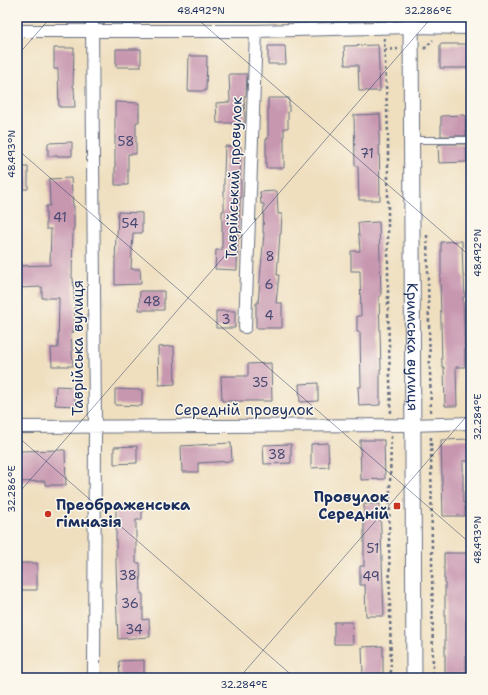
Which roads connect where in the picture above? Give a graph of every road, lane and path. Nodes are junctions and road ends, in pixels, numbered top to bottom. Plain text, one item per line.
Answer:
1 (92, 17) edge
2 (411, 22) edge
3 (384, 28) junction
4 (471, 28) edge
5 (92, 30) junction
6 (256, 30) junction
7 (17, 31) edge
8 (398, 49) dead end
9 (424, 49) dead end
10 (384, 50) junction
11 (424, 56) dead end
12 (411, 140) junction
13 (471, 140) edge
14 (427, 235) dead end
15 (245, 327) dead end
16 (471, 423) edge
17 (431, 424) junction
18 (391, 425) junction
19 (412, 425) junction
20 (17, 427) edge
21 (94, 427) junction
22 (94, 678) edge
23 (391, 678) edge
24 (414, 678) edge
25 (433, 678) edge

1 - 5 street, Таврійська вулиця
2 - 3 street
2 - 4 street
2 - 12 street, Кримська вулиця
3 - 6 street
3 - 10 path
5 - 6 street
5 - 7 street
5 - 21 street, Таврійська вулиця
6 - 15 street, Таврійський провулок
8 - 10 path
9 - 11 path
10 - 18 path
12 - 13 lane
12 - 19 street, Кримська вулиця
14 - 17 path
16 - 17 street, Середній провулок
17 - 19 street, Середній провулок
17 - 25 path
18 - 19 street, Середній провулок
18 - 21 street, Середній провулок
18 - 23 path
19 - 24 street, Кримська вулиця
20 - 21 street, Середній провулок
21 - 22 street, Таврійська вулиця

